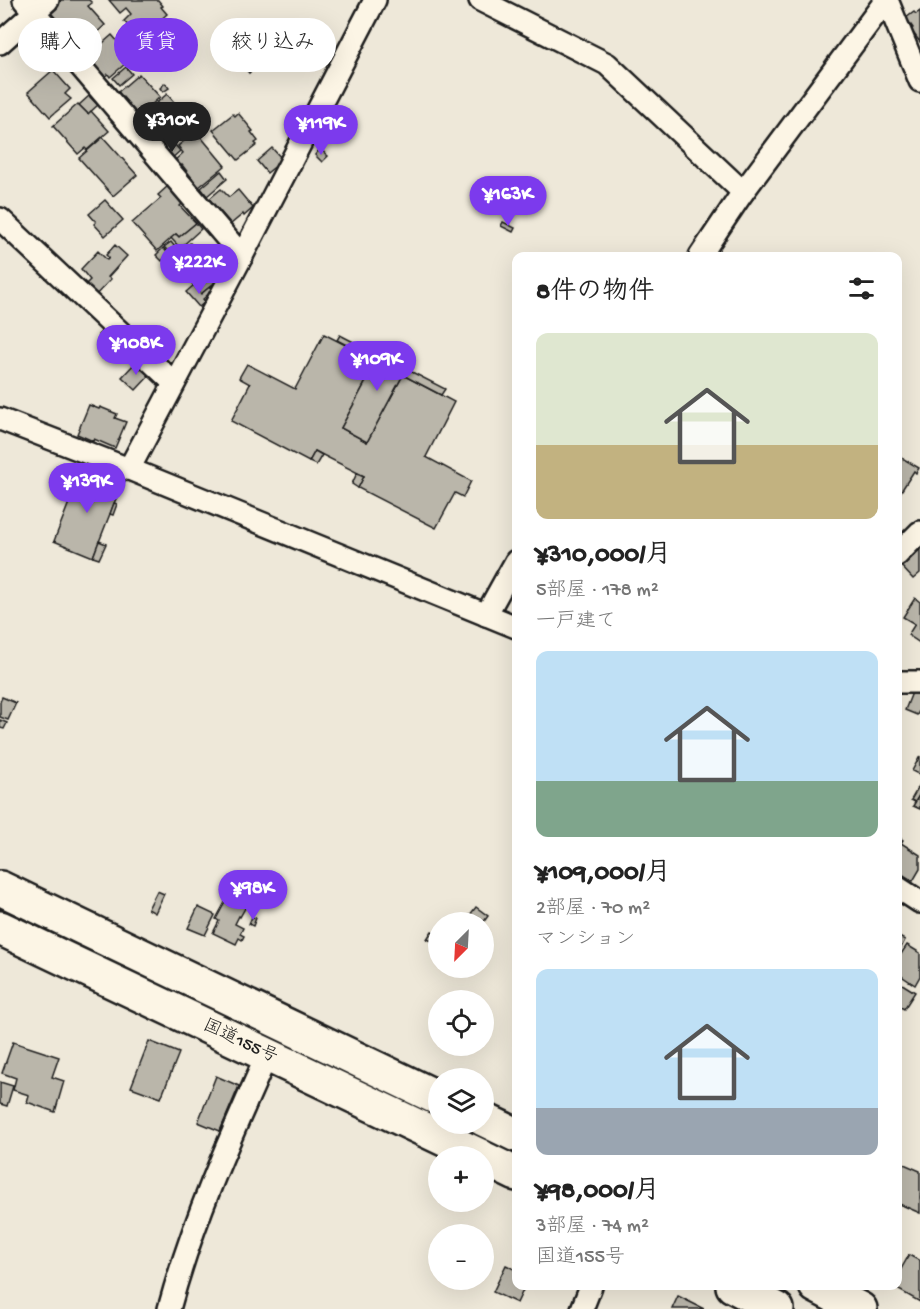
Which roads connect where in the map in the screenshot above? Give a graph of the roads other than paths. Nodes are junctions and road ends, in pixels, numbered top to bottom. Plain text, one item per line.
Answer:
1 (375, 0) edge
2 (480, 0) edge
3 (886, 0) edge
4 (35, 4) edge
5 (0, 43) edge
6 (920, 81) edge
7 (743, 192) junction
8 (0, 219) edge
9 (703, 252) edge
10 (242, 256) junction
11 (174, 383) junction
12 (0, 419) edge
13 (129, 470) junction
14 (920, 532) edge
15 (902, 550) edge
16 (512, 568) edge
17 (486, 615) junction
18 (512, 625) edge
19 (902, 682) edge
20 (920, 682) edge
21 (0, 888) edge
22 (902, 890) edge
23 (920, 903) edge
24 (0, 928) edge
25 (267, 1054) junction
26 (428, 1093) edge
27 (494, 1124) edge
28 (512, 1133) edge
29 (459, 1146) edge
30 (494, 1163) edge
31 (512, 1172) edge
32 (589, 1290) edge
33 (741, 1290) edge
34 (824, 1290) edge
35 (169, 1309) edge
36 (582, 1309) edge
37 (777, 1309) edge
38 (860, 1309) edge

1 - 10 street
2 - 7 street
3 - 6 street
3 - 7 street
4 - 5 street
4 - 10 street
7 - 9 street
8 - 11 street
10 - 11 street
11 - 13 street
12 - 13 street
13 - 17 street
14 - 15 street
16 - 17 street
17 - 18 street
19 - 20 street
21 - 26 highway, 国道155号
22 - 23 street
24 - 25 highway, 国道155号
25 - 29 highway, 国道155号
25 - 35 street
27 - 28 highway
30 - 31 highway, 国道155号
32 - 36 street
33 - 37 highway
34 - 38 highway

